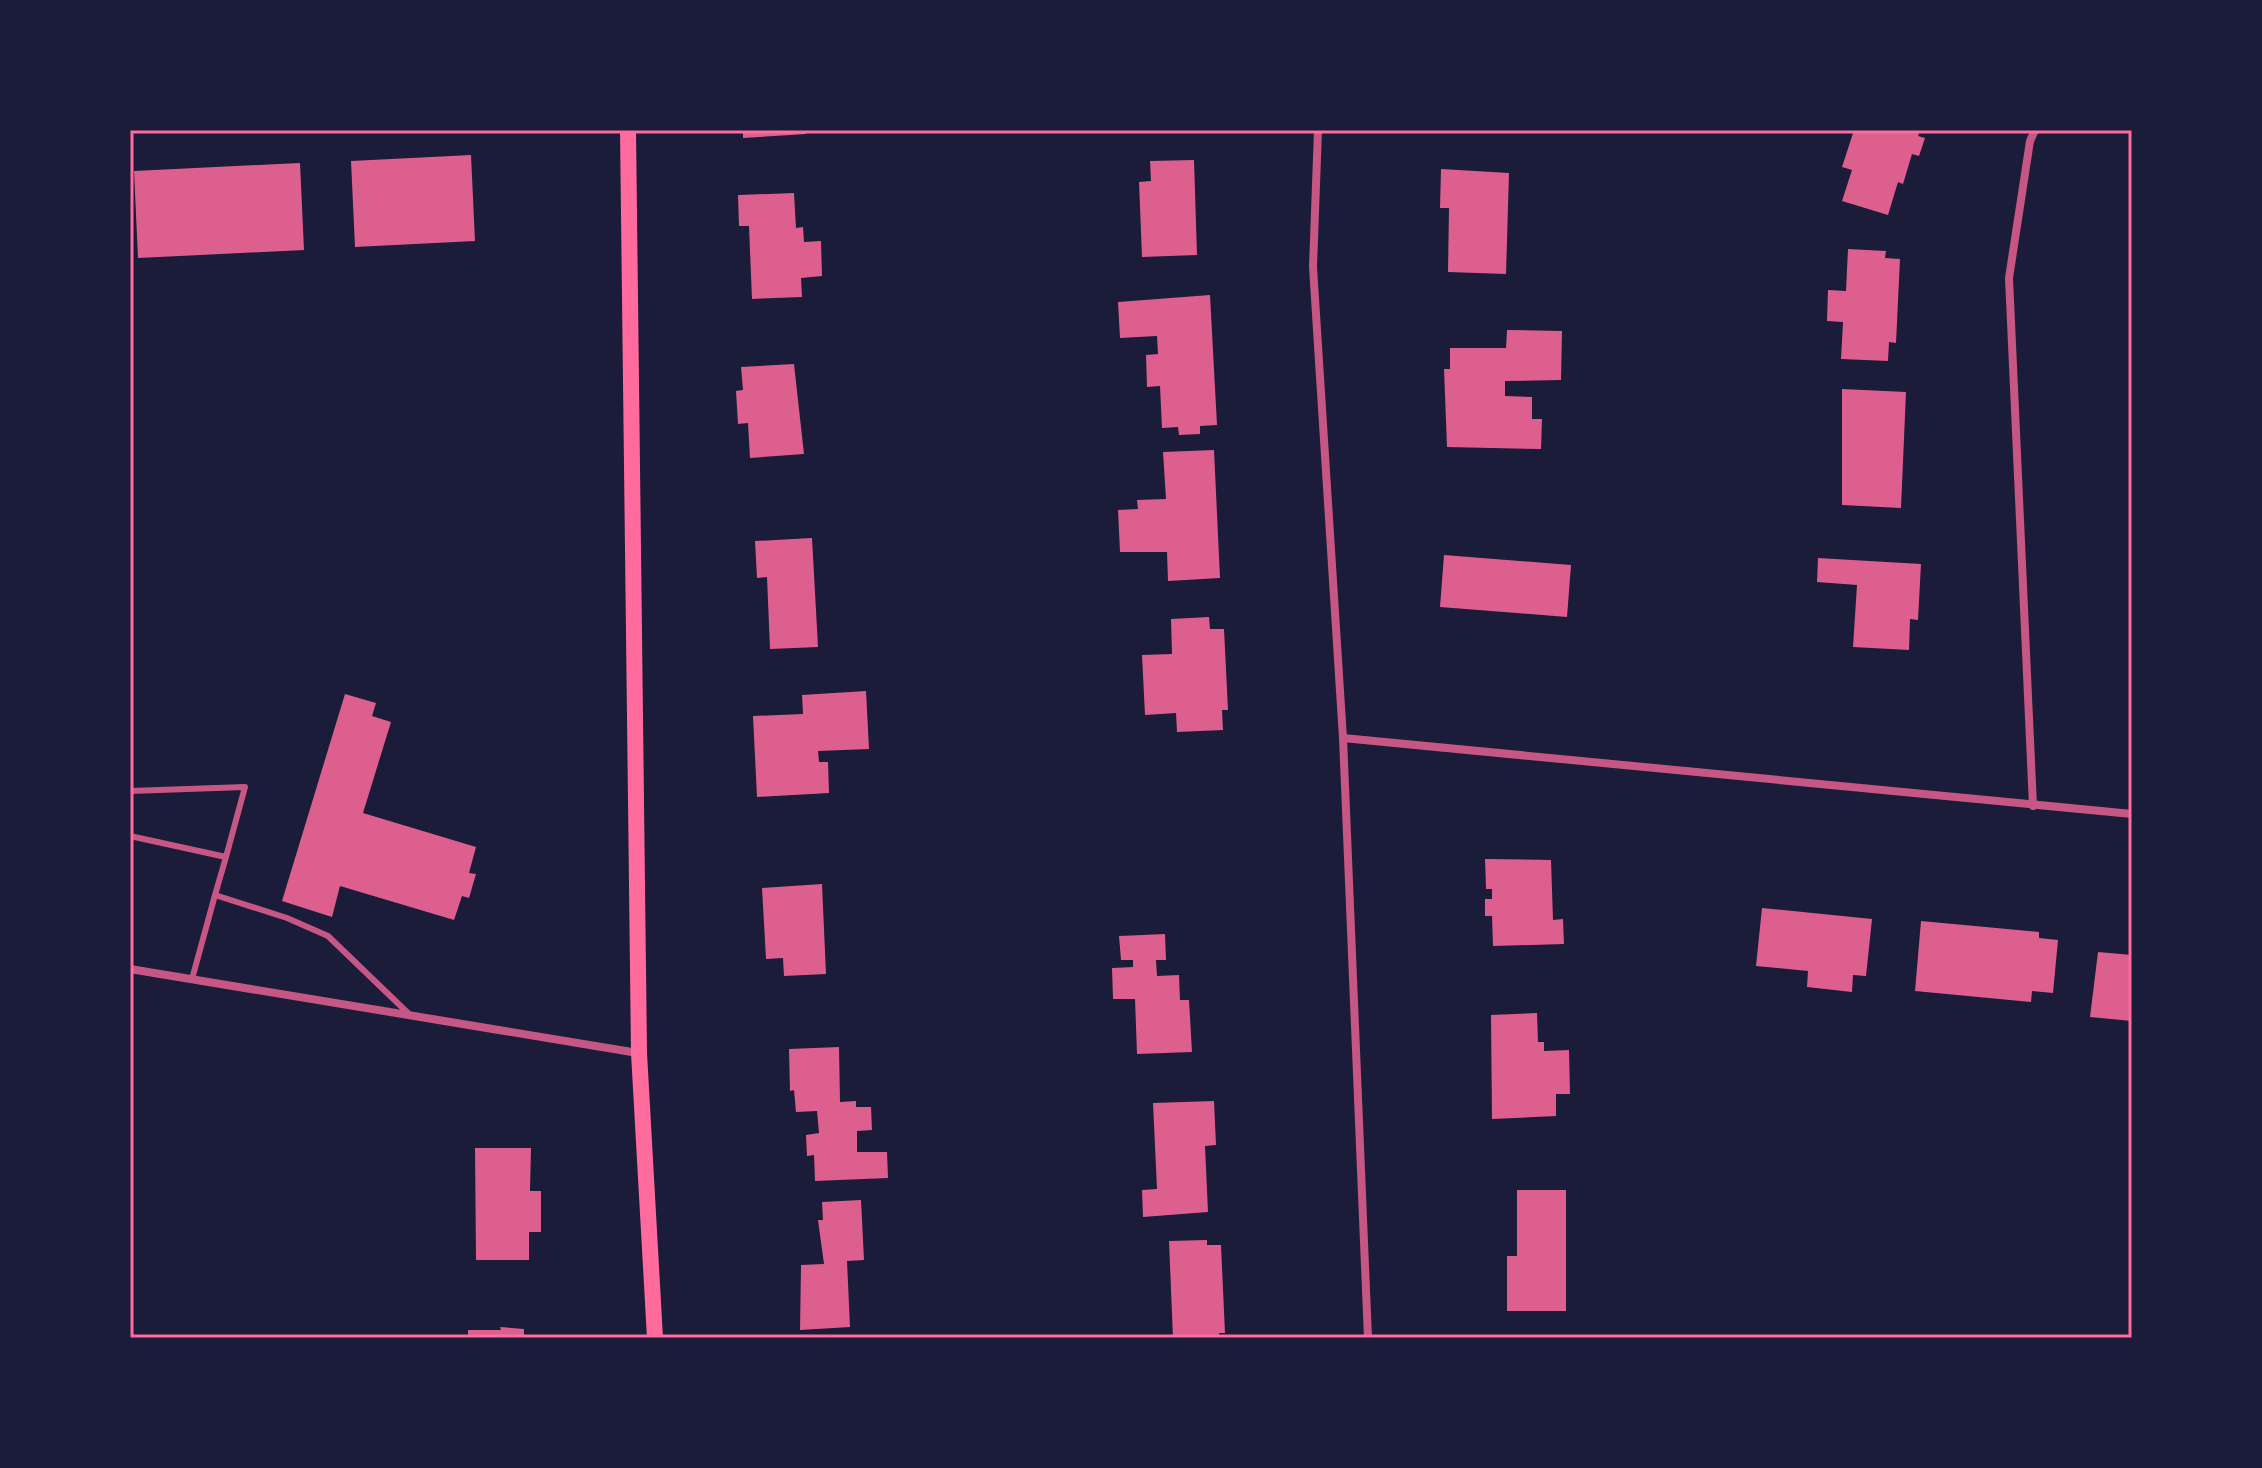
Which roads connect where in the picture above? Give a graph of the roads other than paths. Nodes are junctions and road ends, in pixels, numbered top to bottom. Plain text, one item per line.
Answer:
1 (628, 130) edge
2 (1318, 130) edge
3 (2035, 130) edge
4 (1343, 738) junction
5 (130, 791) edge
6 (2033, 806) junction
7 (2132, 814) edge
8 (130, 836) edge
9 (226, 857) junction
10 (215, 895) junction
11 (130, 969) edge
12 (192, 979) junction
13 (410, 1015) junction
14 (639, 1053) junction
15 (655, 1338) edge
16 (1368, 1338) edge

1 - 14 main road
2 - 4 street
3 - 6 street
4 - 6 street
4 - 16 street
5 - 9 lane
6 - 7 street
8 - 9 lane
9 - 10 lane
10 - 12 lane
10 - 13 lane
11 - 12 street
12 - 13 street
13 - 14 street
14 - 15 main road

